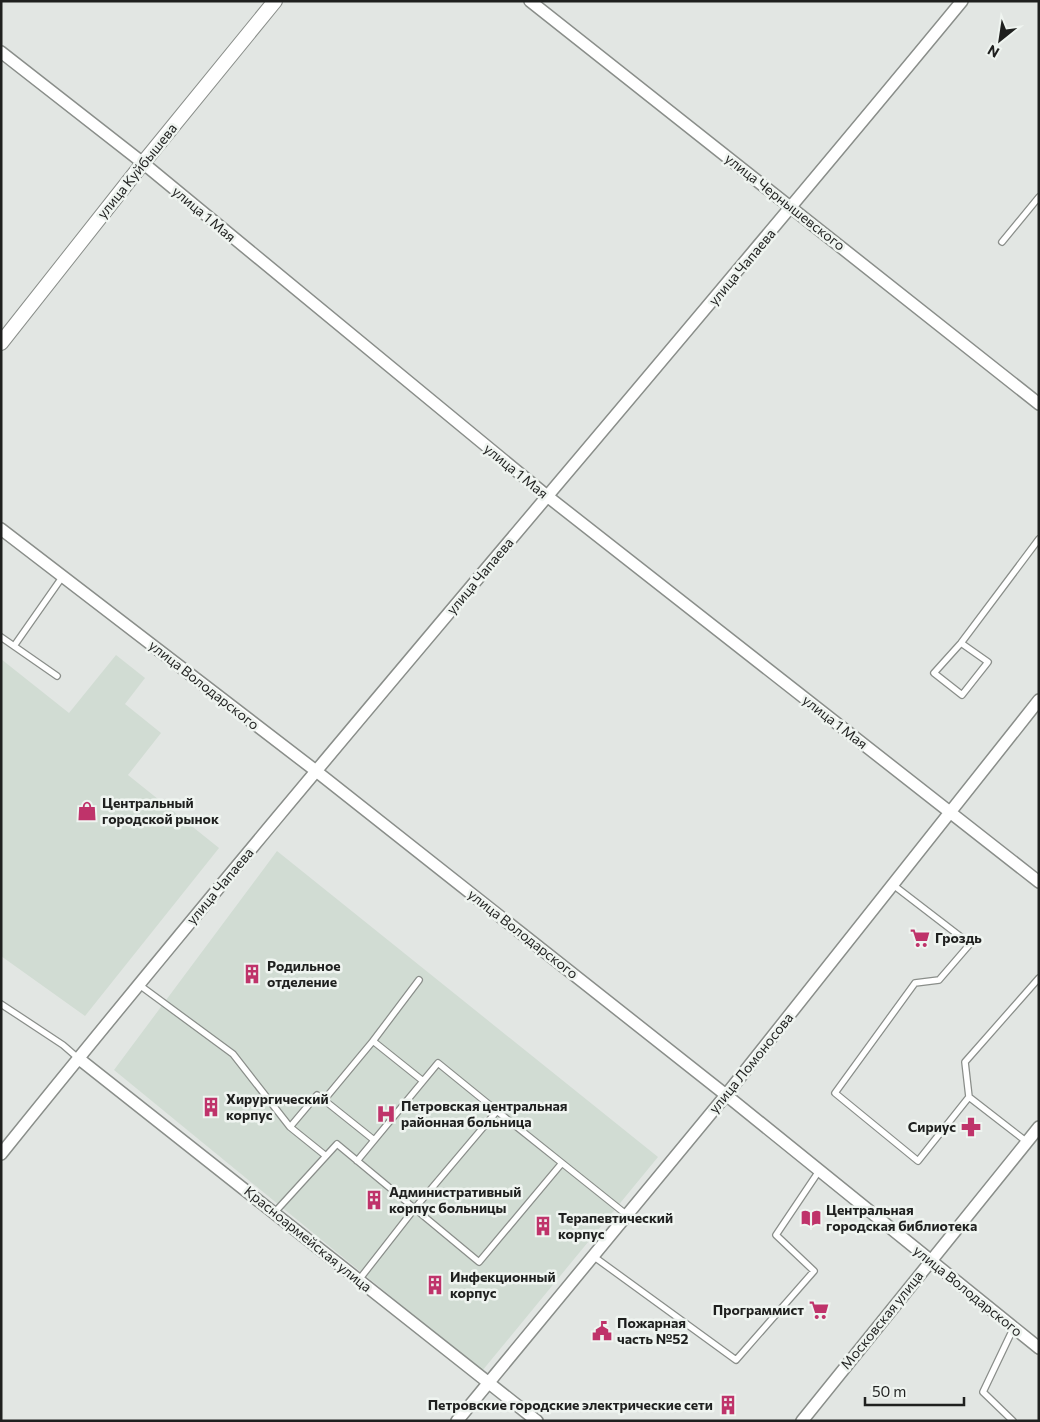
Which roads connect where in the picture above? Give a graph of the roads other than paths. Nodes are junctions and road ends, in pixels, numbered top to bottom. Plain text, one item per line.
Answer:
1 (275, 1) edge
2 (530, 1) edge
3 (962, 1) edge
4 (1, 52) edge
5 (143, 163) junction
6 (1039, 197) edge
7 (792, 208) junction
8 (1002, 242) dead end
9 (1, 343) edge
10 (1039, 404) edge
11 (547, 496) junction
12 (1, 529) edge
13 (1039, 539) edge
14 (63, 576) junction
15 (1, 637) edge
16 (961, 643) junction
17 (14, 646) junction
18 (57, 676) dead end
19 (1039, 700) edge
20 (316, 771) junction
21 (950, 812) junction
22 (1039, 882) edge
23 (892, 884) junction
24 (1039, 978) edge
25 (419, 980) dead end
26 (138, 984) junction
27 (1, 1004) edge
28 (373, 1041) junction
29 (78, 1058) junction
30 (423, 1081) junction
31 (726, 1095) junction
32 (969, 1097) junction
33 (324, 1100) junction
34 (497, 1111) junction
35 (290, 1127) junction
36 (1039, 1127) edge
37 (374, 1140) junction
38 (1027, 1142) junction
39 (1, 1154) edge
40 (326, 1156) junction
41 (357, 1161) junction
42 (562, 1163) junction
43 (819, 1171) junction
44 (415, 1208) junction
45 (275, 1212) junction
46 (627, 1215) junction
47 (593, 1256) junction
48 (930, 1260) junction
49 (358, 1281) junction
50 (1014, 1327) junction
51 (1039, 1348) edge
52 (488, 1382) junction
53 (457, 1421) edge
54 (537, 1421) edge
55 (802, 1421) edge
56 (1013, 1421) edge

1 - 5 street, улица Куйбышева
2 - 7 street, улица Чернышевского
3 - 7 street, улица Чапаева
4 - 5 street, улица 1 Мая
5 - 9 street, улица Куйбышева
5 - 11 street, улица 1 Мая
6 - 8 lane
7 - 10 street, улица Чернышевского
7 - 11 street, улица Чапаева
11 - 20 street, улица Чапаева
11 - 21 street, улица 1 Мая
12 - 14 street, улица Володарского
13 - 16 lane
14 - 17 lane
14 - 20 street, улица Володарского
15 - 17 lane
16 - 16 lane
17 - 18 lane
19 - 21 street, улица Ломоносова
20 - 26 street, улица Чапаева
20 - 31 street, улица Володарского
21 - 22 street, улица 1 Мая
21 - 23 street, улица Ломоносова
23 - 31 street, улица Ломоносова
23 - 32 lane
24 - 32 lane
25 - 28 lane
26 - 29 street, улица Чапаева
26 - 35 lane
27 - 29 lane
28 - 30 lane
28 - 33 lane
29 - 39 street, улица Чапаева
29 - 45 street, Красноармейская улица
30 - 34 lane
30 - 37 lane
31 - 43 street, улица Володарского
31 - 46 street, улица Ломоносова
32 - 38 lane
33 - 35 lane
33 - 37 lane
34 - 42 lane
34 - 44 lane
35 - 40 lane
36 - 38 street, Московская улица
37 - 41 lane
38 - 48 street, Московская улица
40 - 41 lane
40 - 45 lane
41 - 44 lane
42 - 44 lane
42 - 46 lane
43 - 47 lane
43 - 48 street, улица Володарского
44 - 49 lane
45 - 49 street, Красноармейская улица
46 - 47 street, улица Ломоносова
47 - 52 street, улица Ломоносова
48 - 50 street, улица Володарского
48 - 55 street, Московская улица
49 - 52 street, Красноармейская улица
50 - 51 street, улица Володарского
50 - 56 lane
52 - 53 street, улица Ломоносова
52 - 54 street, Красноармейская улица

